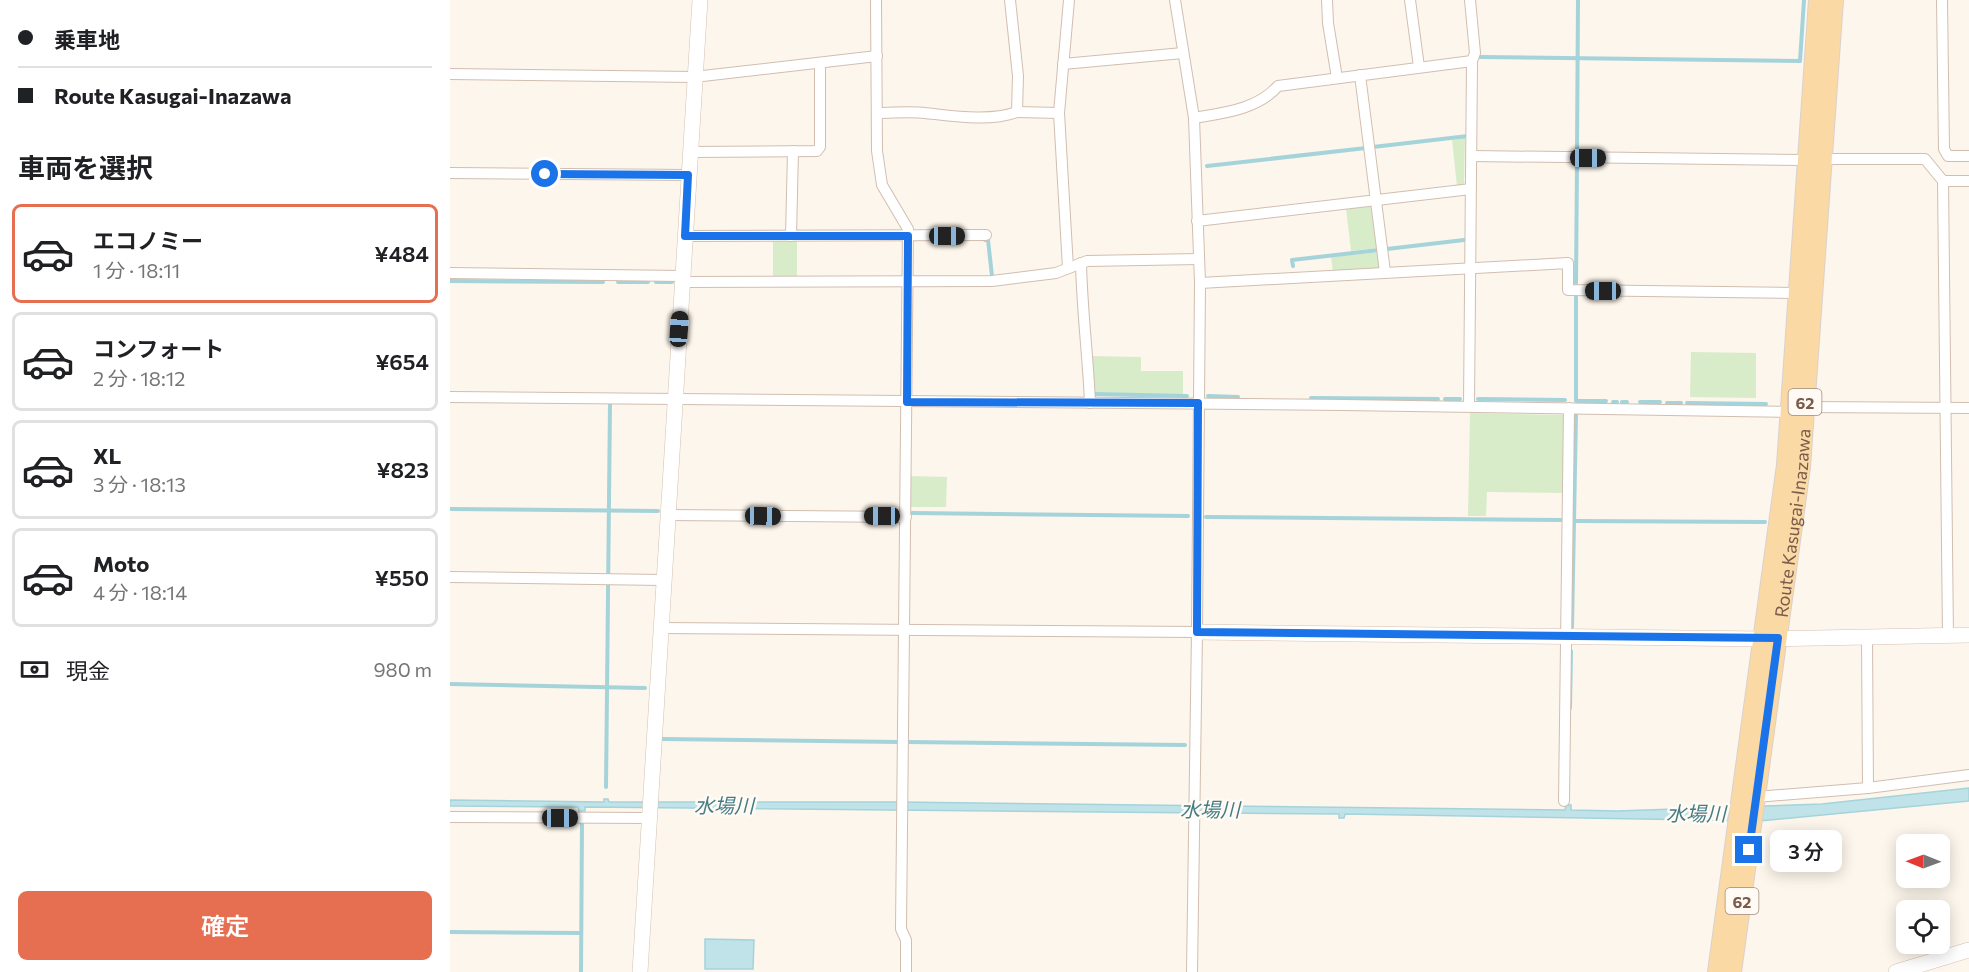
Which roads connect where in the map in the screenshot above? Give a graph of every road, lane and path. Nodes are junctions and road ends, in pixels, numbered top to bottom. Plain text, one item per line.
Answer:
1 (700, 0) edge
2 (876, 0) edge
3 (1009, 0) edge
4 (1069, 0) edge
5 (1175, 0) edge
6 (1327, 0) edge
7 (1410, 0) edge
8 (1470, 0) edge
9 (1818, 0) edge
10 (1834, 0) edge
11 (1942, 0) edge
12 (1183, 53) junction
13 (877, 56) junction
14 (1472, 61) junction
15 (820, 63) junction
16 (1063, 64) junction
17 (1419, 68) junction
18 (450, 74) edge
19 (1360, 75) junction
20 (694, 77) junction
21 (1337, 78) junction
22 (878, 112) junction
23 (1017, 112) junction
24 (1059, 113) junction
25 (1194, 118) junction
26 (793, 151) junction
27 (690, 152) junction
28 (1472, 156) junction
29 (1969, 156) edge
30 (1815, 160) junction
31 (450, 173) edge
32 (688, 175) junction
33 (1969, 181) edge
34 (1943, 182) junction
35 (1471, 189) junction
36 (1377, 199) junction
37 (1197, 221) junction
38 (986, 235) dead end
39 (685, 236) junction
40 (791, 236) junction
41 (908, 236) junction
42 (1199, 259) junction
43 (1081, 263) junction
44 (1068, 268) junction
45 (1470, 268) junction
46 (450, 273) edge
47 (1385, 273) junction
48 (682, 279) junction
49 (908, 282) junction
50 (1200, 284) junction
51 (1798, 293) junction
52 (450, 397) edge
53 (675, 400) junction
54 (907, 402) junction
55 (1090, 403) junction
56 (1198, 403) junction
57 (1469, 406) junction
58 (1569, 408) junction
59 (1946, 408) junction
60 (1969, 408) edge
61 (1797, 410) junction
62 (668, 515) junction
63 (906, 517) junction
64 (450, 577) edge
65 (663, 580) junction
66 (660, 628) junction
67 (905, 630) junction
68 (1197, 632) junction
69 (1969, 635) edge
70 (1566, 636) junction
71 (1948, 636) junction
72 (1867, 638) junction
73 (1771, 639) junction
74 (1969, 775) edge
75 (1868, 788) junction
76 (1751, 800) junction
77 (1564, 801) dead end
78 (648, 816) junction
79 (450, 817) edge
80 (1744, 830) junction
81 (1969, 950) edge
82 (640, 972) edge
83 (906, 972) edge
84 (1192, 972) edge
85 (1717, 972) edge
86 (1732, 972) edge
87 (1896, 972) edge

1 - 20 street
2 - 13 street
3 - 23 street
4 - 16 street
5 - 12 street
6 - 21 street
7 - 17 street
8 - 14 street
9 - 30 main road, Route Kasugai-Inazawa / 62
10 - 30 main road, Route Kasugai-Inazawa / 62
11 - 29 street
12 - 16 street
12 - 25 street
13 - 15 street
13 - 22 street
14 - 17 street
14 - 28 street
15 - 20 street
15 - 26 street
16 - 24 street
17 - 19 street
18 - 20 street
19 - 21 street
19 - 36 street
20 - 27 street
21 - 25 street
22 - 23 street
22 - 41 street
23 - 24 street
24 - 44 street
25 - 37 street
26 - 27 street
26 - 40 street
27 - 32 street
28 - 30 street
28 - 35 street
30 - 34 street
30 - 51 main road, Route Kasugai-Inazawa / 62
30 - 61 main road, Route Kasugai-Inazawa / 62
31 - 32 street
32 - 39 street
33 - 34 street
34 - 59 street
35 - 36 street
35 - 45 street
36 - 37 street
36 - 47 street
37 - 42 street
38 - 41 street
39 - 40 street
39 - 48 street
40 - 41 street
41 - 49 street
42 - 43 street
42 - 50 street
43 - 44 street
43 - 55 street
44 - 49 street
45 - 47 street
45 - 51 street
45 - 57 street
46 - 48 street
47 - 50 street
48 - 49 street
48 - 53 street
49 - 54 street
50 - 56 street
51 - 61 main road, Route Kasugai-Inazawa / 62
52 - 53 street
53 - 54 street
53 - 62 street
54 - 55 street
54 - 63 street
55 - 56 street
56 - 57 street
56 - 68 street
57 - 58 street
58 - 61 street
58 - 70 street
59 - 60 street
59 - 61 street
59 - 71 street
61 - 73 main road, Route Kasugai-Inazawa / 62
62 - 63 street
62 - 65 street
63 - 67 street
64 - 65 street
65 - 66 street
66 - 67 street
66 - 78 street
67 - 68 street
67 - 83 street
68 - 70 street
68 - 84 street
69 - 71 street
70 - 73 street
70 - 77 street
71 - 72 street
72 - 73 street
72 - 75 street
73 - 76 main road, Route Kasugai-Inazawa / 62
74 - 75 street
75 - 76 street
76 - 80 main road, Route Kasugai-Inazawa / 62
78 - 79 street
78 - 82 street
80 - 85 main road, Route Kasugai-Inazawa / 62
80 - 86 main road, Route Kasugai-Inazawa / 62
81 - 87 street

